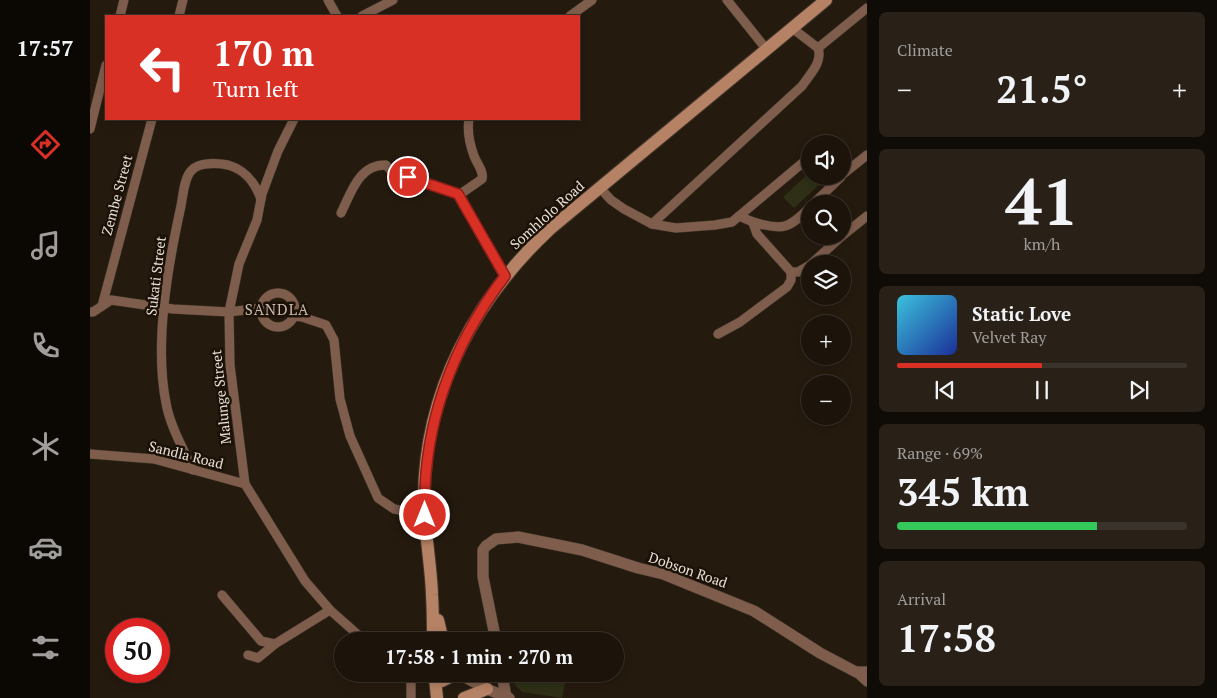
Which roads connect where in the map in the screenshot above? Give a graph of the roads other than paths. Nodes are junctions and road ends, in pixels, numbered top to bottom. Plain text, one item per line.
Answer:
1 (124, 0) edge
2 (184, 0) edge
3 (328, 0) edge
4 (393, 0) edge
5 (592, 0) edge
6 (727, 0) edge
7 (826, 0) edge
8 (375, 4) edge
9 (867, 8) edge
10 (120, 15) edge
11 (179, 15) edge
12 (336, 15) edge
13 (363, 15) edge
14 (571, 15) edge
15 (792, 28) junction
16 (818, 48) junction
17 (766, 50) junction
18 (105, 69) edge
19 (152, 120) edge
20 (293, 120) edge
21 (469, 120) edge
22 (90, 129) edge
23 (867, 154) edge
24 (801, 164) edge
25 (851, 168) edge
26 (832, 185) edge
27 (600, 187) junction
28 (458, 194) junction
29 (822, 195) edge
30 (261, 199) junction
31 (341, 213) dead end
32 (801, 215) edge
33 (739, 216) junction
34 (867, 216) edge
35 (753, 223) junction
36 (652, 224) junction
37 (851, 229) edge
38 (832, 245) edge
39 (821, 255) edge
40 (801, 270) edge
41 (791, 272) junction
42 (505, 276) junction
43 (102, 306) junction
44 (165, 308) junction
45 (261, 308) junction
46 (90, 312) edge
47 (229, 312) junction
48 (293, 316) junction
49 (718, 334) dead end
50 (90, 454) edge
51 (192, 470) junction
52 (245, 484) junction
53 (425, 515) junction
54 (222, 595) dead end
55 (432, 596) junction
56 (330, 610) junction
57 (433, 627) junction
58 (355, 632) edge
59 (429, 632) edge
60 (433, 632) edge
61 (441, 632) edge
62 (494, 632) edge
63 (275, 644) junction
64 (248, 655) dead end
65 (861, 672) edge
66 (411, 682) edge
67 (443, 682) edge
68 (445, 682) edge
69 (465, 682) edge
70 (504, 682) edge
71 (867, 682) edge
72 (482, 687) junction
73 (411, 698) edge
74 (438, 698) edge
75 (444, 698) edge
76 (464, 698) edge
77 (507, 698) edge

1 - 10 street
2 - 11 street
3 - 12 street
4 - 8 street
5 - 14 street
6 - 17 street
7 - 15 main road, Somhlolo Road
8 - 13 street
9 - 16 street
15 - 16 street
15 - 17 main road, Somhlolo Road
16 - 36 street
17 - 27 main road, Somhlolo Road
18 - 22 street
19 - 43 street, Zembe Street
20 - 30 street, Malunge Street
21 - 28 street
23 - 25 street
24 - 33 street
26 - 29 street
27 - 36 street
27 - 42 main road, Somhlolo Road
28 - 31 street
28 - 42 street
30 - 44 street, Sukati Street
30 - 47 street, Malunge Street
32 - 35 street
33 - 35 street
33 - 36 street
34 - 37 street
35 - 41 street
38 - 39 street
40 - 41 street
41 - 49 street
42 - 53 main road, Somhlolo Road
43 - 44 street
43 - 46 street
44 - 47 street
44 - 51 street, Sukati Street
45 - 47 street
45 - 48 street
45 - 48 street
47 - 52 street, Malunge Street
48 - 53 street
50 - 51 street, Sandla Road
51 - 52 street, Sandla Road
52 - 56 street, Malunge Street
53 - 55 main road, Somhlolo Road
54 - 63 street
55 - 57 main road, Somhlolo Road
55 - 61 main road, Somhlolo Road
56 - 58 street, Malunge Street
56 - 63 street
57 - 59 main road
57 - 60 main road, Somhlolo Road
62 - 65 street, Dobson Road
63 - 64 street
65 - 71 street
66 - 73 street
67 - 74 main road
68 - 75 main road
69 - 72 street
70 - 77 street
72 - 76 main road
72 - 77 street

